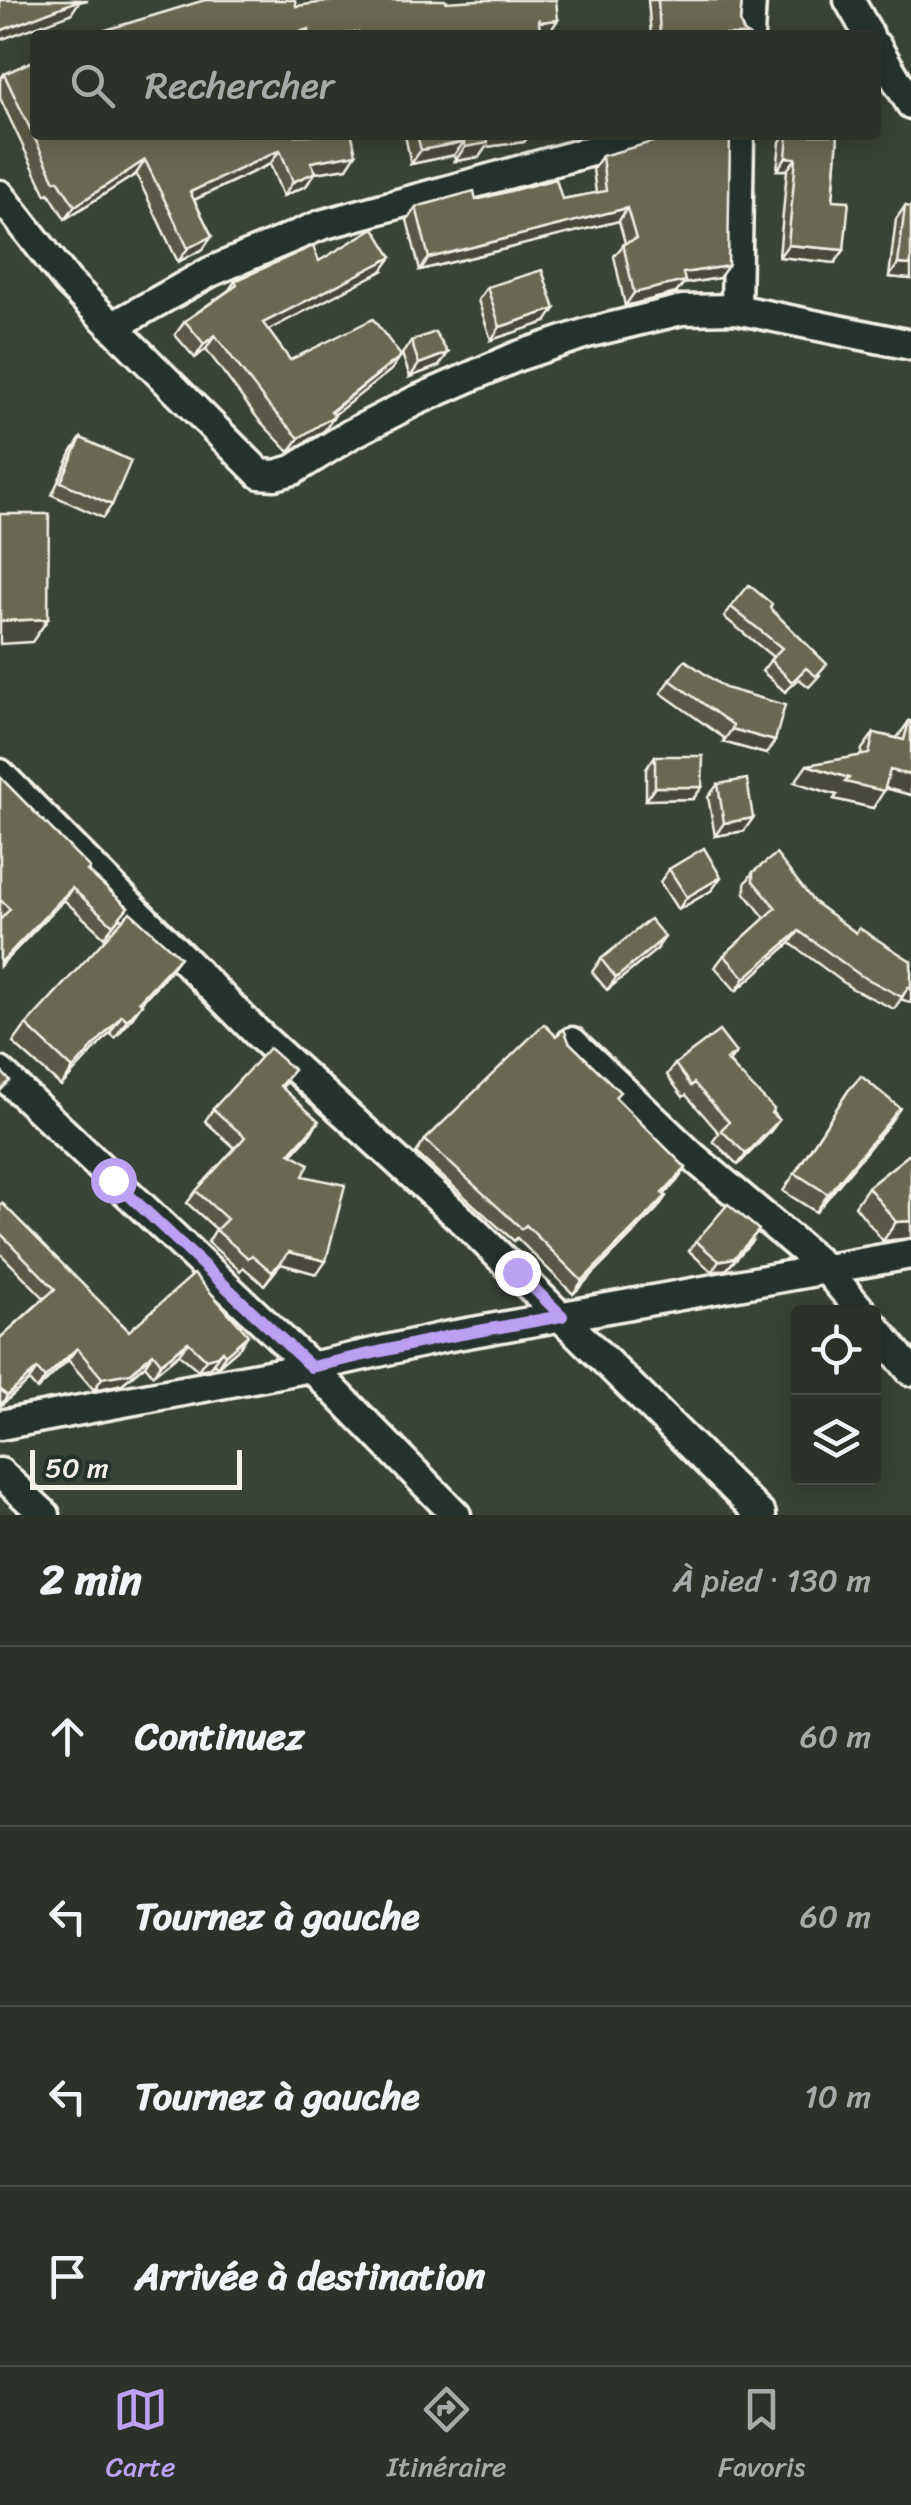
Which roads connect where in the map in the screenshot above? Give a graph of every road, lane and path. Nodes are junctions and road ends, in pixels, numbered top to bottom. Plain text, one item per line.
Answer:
1 (751, 0) edge
2 (849, 0) edge
3 (748, 30) edge
4 (866, 30) edge
5 (881, 54) edge
6 (911, 104) edge
7 (632, 140) edge
8 (739, 140) edge
9 (0, 194) edge
10 (736, 310) junction
11 (112, 327) junction
12 (911, 346) edge
13 (0, 774) edge
14 (572, 1042) edge
15 (0, 1072) edge
16 (911, 1254) edge
17 (826, 1268) junction
18 (856, 1305) edge
19 (562, 1316) junction
20 (881, 1335) edge
21 (311, 1367) junction
22 (911, 1371) edge
23 (0, 1425) edge
24 (0, 1473) edge
25 (45, 1515) edge
26 (456, 1515) edge
27 (761, 1515) edge

1 - 3 street
2 - 4 street
5 - 6 street
7 - 11 street
8 - 10 street
9 - 11 street
10 - 11 street
10 - 12 street
13 - 19 street
14 - 17 street
15 - 21 street
16 - 17 street
17 - 18 street
17 - 19 street
19 - 21 street
19 - 27 street
20 - 22 street
21 - 23 street
21 - 26 street
24 - 25 street

